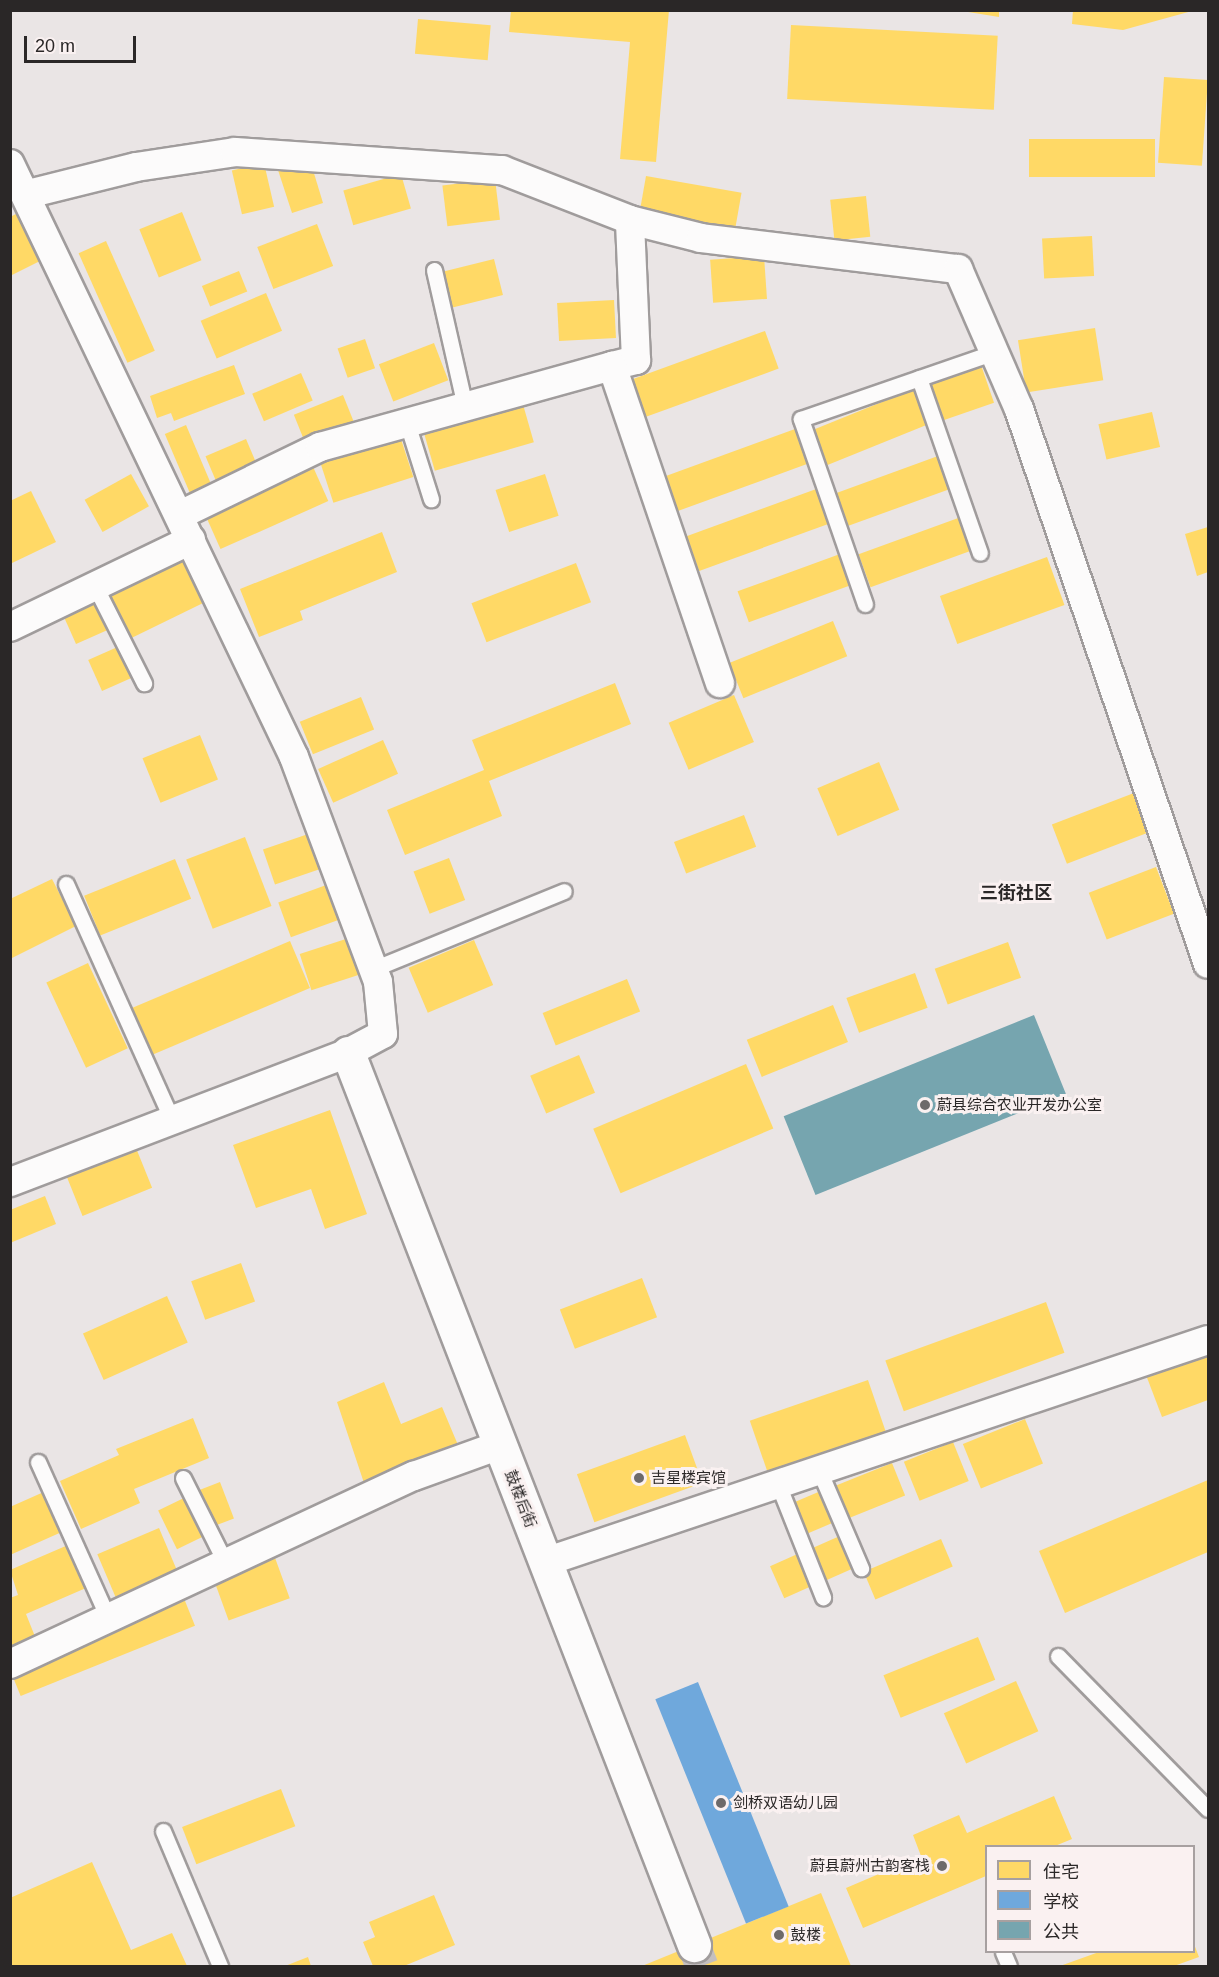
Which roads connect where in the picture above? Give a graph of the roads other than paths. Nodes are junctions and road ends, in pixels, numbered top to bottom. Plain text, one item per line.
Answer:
1 (10, 164) edge
2 (28, 194) junction
3 (630, 220) junction
4 (434, 270) dead end
5 (994, 352) junction
6 (612, 366) junction
7 (919, 378) junction
8 (465, 407) junction
9 (407, 423) junction
10 (431, 499) dead end
11 (185, 528) junction
12 (980, 554) dead end
13 (95, 586) junction
14 (866, 604) dead end
15 (10, 627) edge
16 (720, 682) dead end
17 (144, 683) dead end
18 (66, 884) dead end
19 (564, 891) dead end
20 (1209, 964) edge
21 (373, 969) junction
22 (348, 1053) junction
23 (172, 1120) junction
24 (10, 1182) edge
25 (1209, 1340) edge
26 (500, 1445) junction
27 (38, 1462) dead end
28 (819, 1470) junction
29 (183, 1478) dead end
30 (778, 1484) junction
31 (545, 1562) junction
32 (226, 1564) junction
33 (861, 1568) dead end
34 (823, 1597) dead end
35 (108, 1618) junction
36 (1058, 1656) dead end
37 (10, 1664) edge
38 (1209, 1809) edge
39 (163, 1831) dead end
40 (694, 1945) tunnel mouth
41 (220, 1966) edge

1 - 2 street
2 - 3 street
2 - 11 street
3 - 5 street
3 - 6 street
4 - 8 lane
5 - 7 lane
5 - 20 street
6 - 8 street
6 - 16 street
7 - 12 lane
7 - 14 lane
8 - 9 street
9 - 10 lane
9 - 11 street
11 - 13 street
11 - 21 street
13 - 15 street
13 - 17 lane
18 - 23 lane
19 - 21 lane
21 - 22 street
22 - 23 street
22 - 26 main road, 鼓楼后街
23 - 24 street
25 - 28 street
26 - 31 main road, 鼓楼后街
26 - 32 street
27 - 35 lane
28 - 30 street
28 - 33 lane
29 - 32 lane
30 - 31 street
30 - 34 lane
31 - 40 main road, 鼓楼后街
32 - 35 street
35 - 37 street
36 - 38 lane
39 - 41 lane

